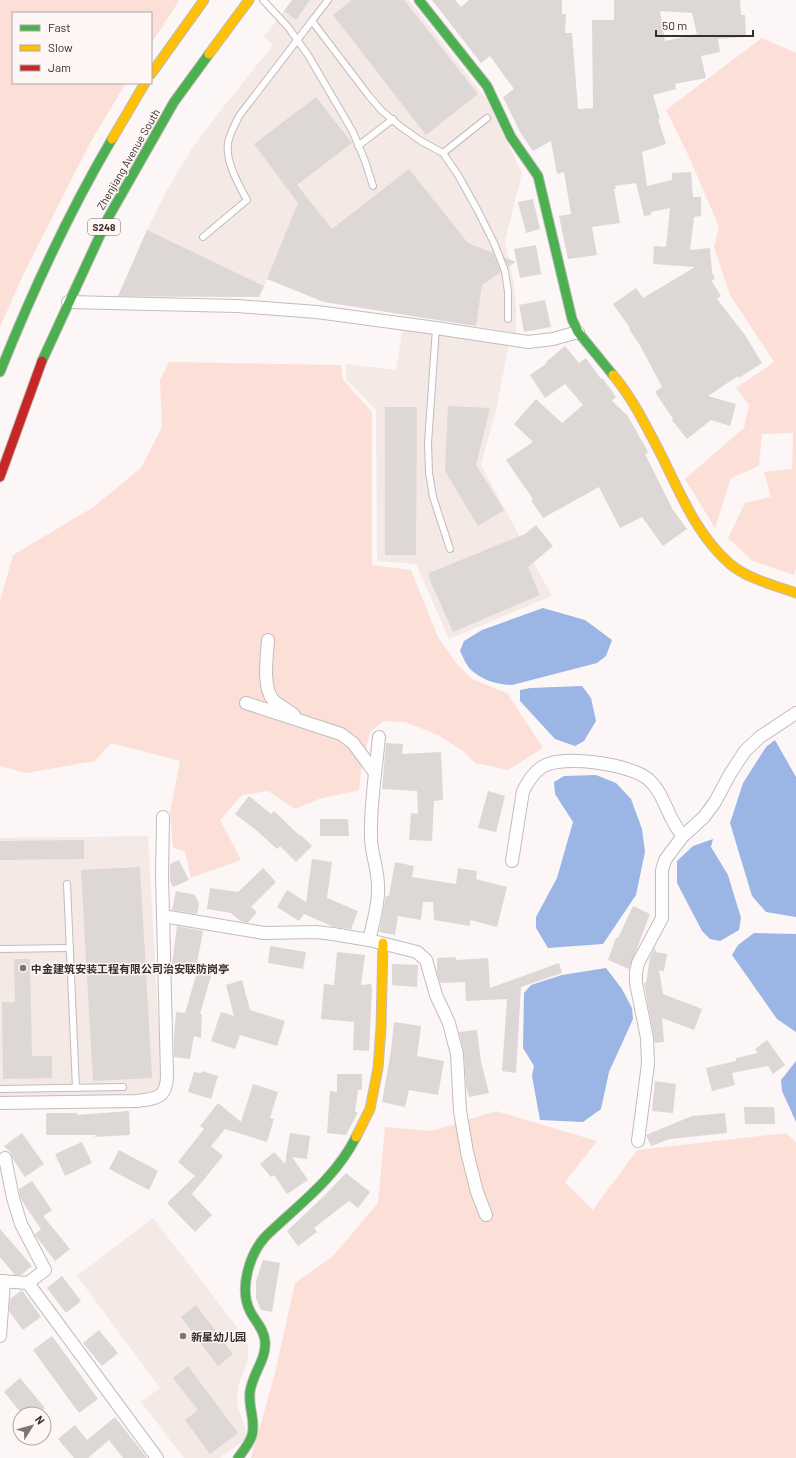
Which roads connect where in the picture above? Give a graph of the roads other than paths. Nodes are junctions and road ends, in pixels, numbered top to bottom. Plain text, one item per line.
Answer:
1 (204, 0) edge
2 (249, 0) edge
3 (263, 0) edge
4 (328, 0) edge
5 (419, 0) edge
6 (312, 21) junction
7 (298, 40) junction
8 (152, 73) edge
9 (144, 84) edge
10 (487, 118) dead end
11 (392, 119) junction
12 (358, 146) junction
13 (443, 153) junction
14 (373, 186) dead end
15 (203, 236) dead end
16 (68, 302) junction
17 (508, 319) dead end
18 (436, 328) junction
19 (578, 332) junction
20 (0, 372) edge
21 (0, 477) edge
22 (450, 549) dead end
23 (796, 593) edge
24 (268, 640) dead end
25 (246, 703) dead end
26 (796, 713) edge
27 (306, 723) junction
28 (379, 737) dead end
29 (376, 773) junction
30 (163, 817) dead end
31 (683, 836) junction
32 (512, 861) dead end
33 (67, 884) dead end
34 (163, 916) junction
35 (369, 940) junction
36 (382, 943) junction
37 (70, 948) junction
38 (0, 949) edge
39 (76, 1088) junction
40 (123, 1088) dead end
41 (0, 1090) edge
42 (0, 1103) edge
43 (638, 1141) dead end
44 (5, 1158) dead end
45 (486, 1216) dead end
46 (2, 1281) edge
47 (28, 1283) junction
48 (0, 1336) edge
49 (158, 1458) edge
50 (238, 1458) edge

1 - 8 street
2 - 16 street, Zhenjiang Avenue South / S248
3 - 7 lane
4 - 6 lane
5 - 19 street
6 - 7 lane
6 - 11 lane
7 - 12 lane
7 - 15 lane
9 - 20 street, Zhenjiang Avenue South
10 - 13 lane
11 - 12 lane
11 - 13 lane
12 - 14 lane
13 - 17 lane
16 - 18 street
16 - 21 street, Zhenjiang Avenue South / S248
18 - 19 street
18 - 22 lane
19 - 23 street
24 - 27 street
25 - 27 street
26 - 31 street
27 - 29 street
28 - 29 street
29 - 35 street
30 - 34 street
31 - 32 street
31 - 43 street
33 - 37 lane
34 - 35 street
34 - 42 street
35 - 36 street
36 - 45 street
36 - 50 street
37 - 38 lane
37 - 39 lane
39 - 40 lane
39 - 41 lane
44 - 47 street
46 - 47 street
46 - 48 street
47 - 49 street

